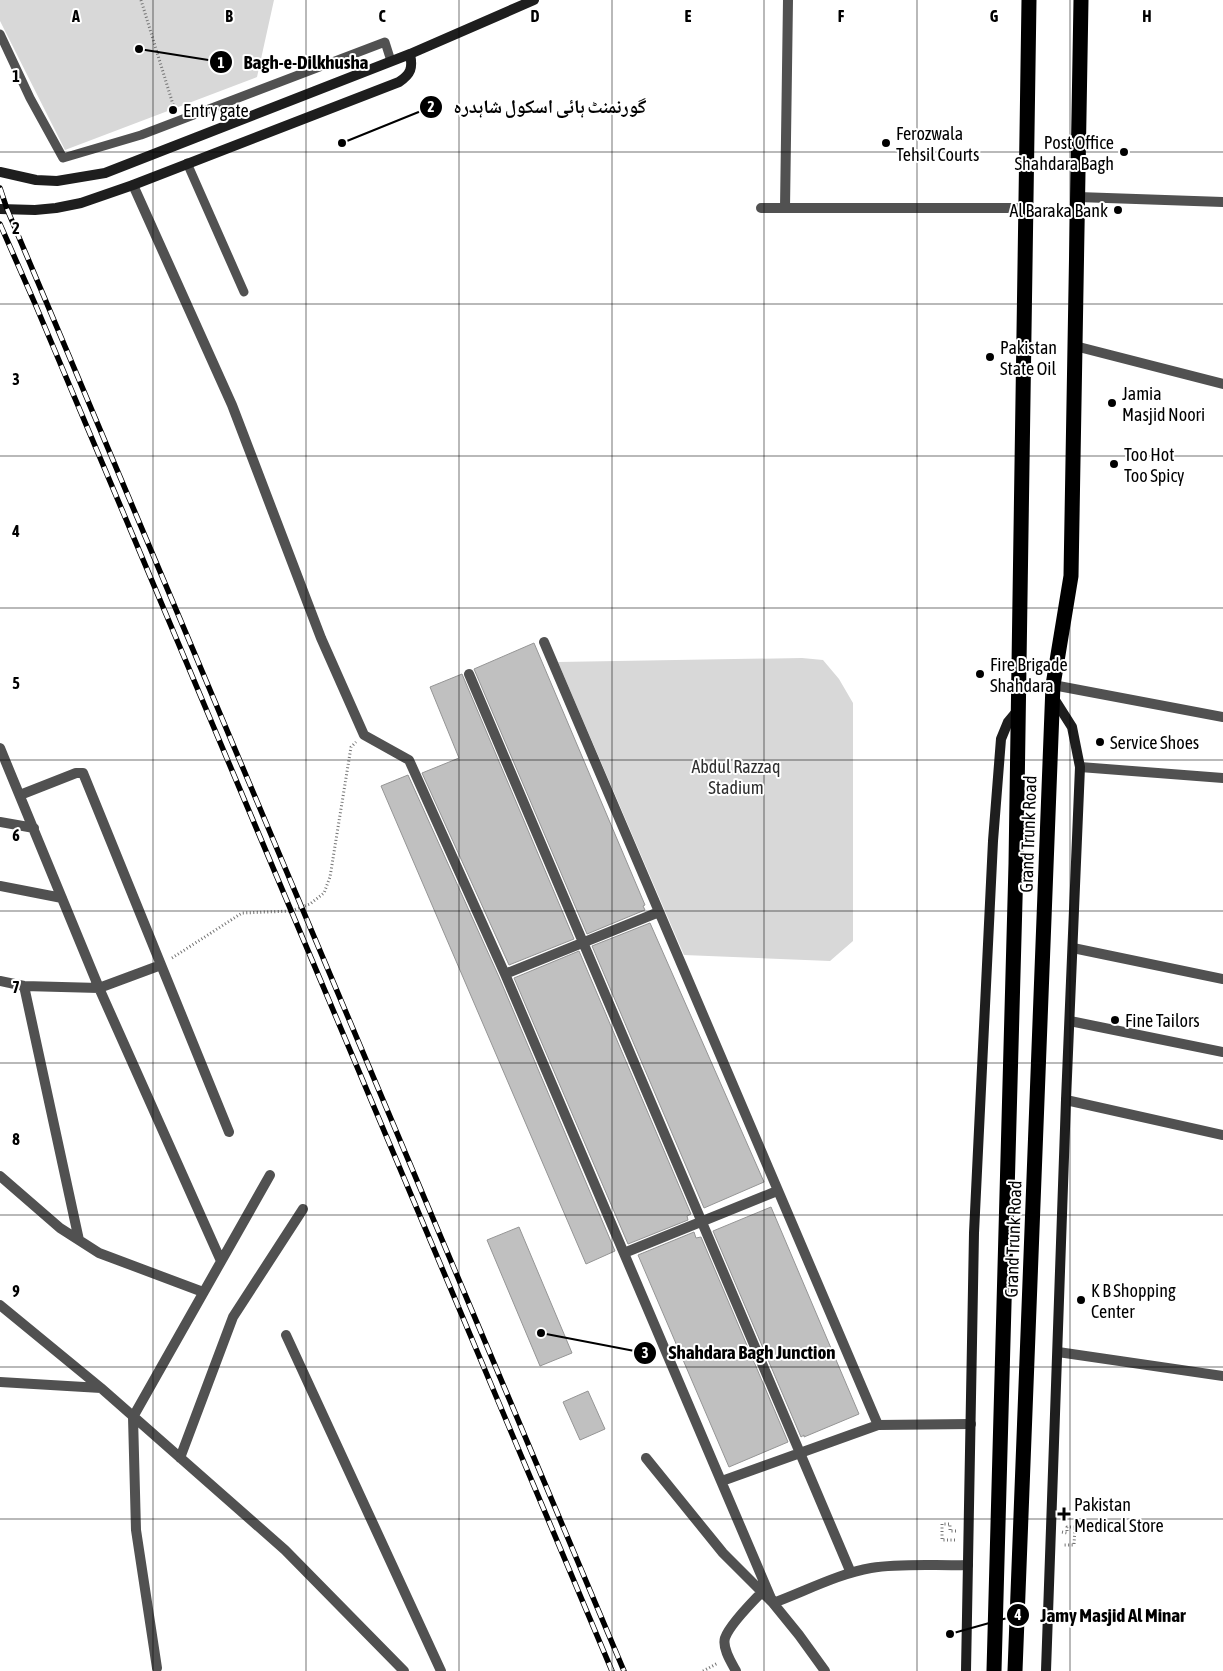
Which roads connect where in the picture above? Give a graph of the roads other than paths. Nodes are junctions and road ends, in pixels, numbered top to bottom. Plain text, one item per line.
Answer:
1 (534, 0) edge
2 (788, 0) edge
3 (1029, 0) edge
4 (1081, 0) edge
5 (0, 34) edge
6 (410, 54) junction
7 (391, 61) junction
8 (187, 163) junction
9 (0, 172) edge
10 (133, 185) junction
11 (1078, 197) junction
12 (1223, 202) edge
13 (761, 208) dead end
14 (785, 208) junction
15 (1025, 208) junction
16 (0, 209) edge
17 (244, 292) dead end
18 (1075, 346) junction
19 (1223, 384) edge
20 (544, 642) dead end
21 (469, 674) dead end
22 (1052, 690) junction
23 (1018, 710) junction
24 (1223, 717) edge
25 (0, 748) edge
26 (1080, 767) junction
27 (1223, 778) edge
28 (20, 795) junction
29 (0, 822) edge
30 (34, 828) junction
31 (0, 886) edge
32 (62, 898) junction
33 (659, 912) junction
34 (583, 942) junction
35 (1073, 948) junction
36 (161, 965) junction
37 (505, 974) junction
38 (1223, 979) edge
39 (0, 981) edge
40 (24, 986) junction
41 (99, 988) junction
42 (1070, 1021) junction
43 (1223, 1052) edge
44 (1066, 1100) junction
45 (229, 1132) dead end
46 (1223, 1135) edge
47 (270, 1175) dead end
48 (0, 1176) edge
49 (777, 1191) junction
50 (303, 1209) dead end
51 (701, 1222) junction
52 (80, 1240) junction
53 (624, 1253) junction
54 (221, 1260) junction
55 (203, 1292) junction
56 (0, 1305) edge
57 (286, 1335) dead end
58 (1058, 1352) junction
59 (1223, 1376) edge
60 (0, 1382) edge
61 (101, 1388) junction
62 (133, 1417) junction
63 (971, 1424) junction
64 (878, 1426) junction
65 (800, 1454) junction
66 (180, 1458) junction
67 (646, 1458) dead end
68 (722, 1481) junction
69 (968, 1565) junction
70 (851, 1573) junction
71 (764, 1590) junction
72 (773, 1603) junction
73 (157, 1668) dead end
74 (404, 1671) edge
75 (441, 1671) edge
76 (736, 1671) edge
77 (825, 1671) edge
78 (966, 1671) edge
79 (994, 1671) edge
80 (1016, 1671) edge
81 (1046, 1671) edge

1 - 6 street
2 - 14 street
3 - 15 highway, Grand Trunk Road
4 - 11 highway, Grand Trunk Road
5 - 7 lane
6 - 7 street
6 - 8 street
7 - 9 street
8 - 10 street
8 - 17 lane
10 - 16 street
10 - 37 street
11 - 12 street
11 - 18 highway, Grand Trunk Road
13 - 14 street
14 - 15 street
15 - 23 highway, Grand Trunk Road
18 - 19 street
18 - 22 highway, Grand Trunk Road
20 - 33 street
21 - 34 street
22 - 24 street
22 - 26 street
22 - 80 highway, Grand Trunk Road
23 - 63 street
23 - 79 highway, Grand Trunk Road
25 - 28 street
26 - 27 street
26 - 35 street
28 - 30 street
28 - 36 street
29 - 30 street
30 - 32 street
31 - 32 street
32 - 41 street
33 - 34 street
33 - 49 street
34 - 37 street
34 - 51 street
35 - 38 street
35 - 42 street
36 - 41 street
36 - 45 street
37 - 53 street
39 - 40 street
40 - 41 street
40 - 52 street
41 - 54 street
42 - 43 street
42 - 44 street
44 - 46 street
44 - 58 street
47 - 54 street
48 - 52 street
49 - 51 street
49 - 64 street
50 - 66 street
51 - 53 street
51 - 65 street
52 - 55 street
53 - 68 street
54 - 55 street
55 - 62 street
56 - 61 street
57 - 75 street
58 - 59 street
58 - 81 street
60 - 61 street
61 - 62 street
62 - 66 street
62 - 73 street
63 - 64 street
63 - 69 street
64 - 65 street
65 - 68 street
65 - 70 street
66 - 74 street
67 - 71 street
68 - 71 street
69 - 70 street
69 - 78 street
70 - 72 street
71 - 72 street
71 - 76 street
72 - 77 street

